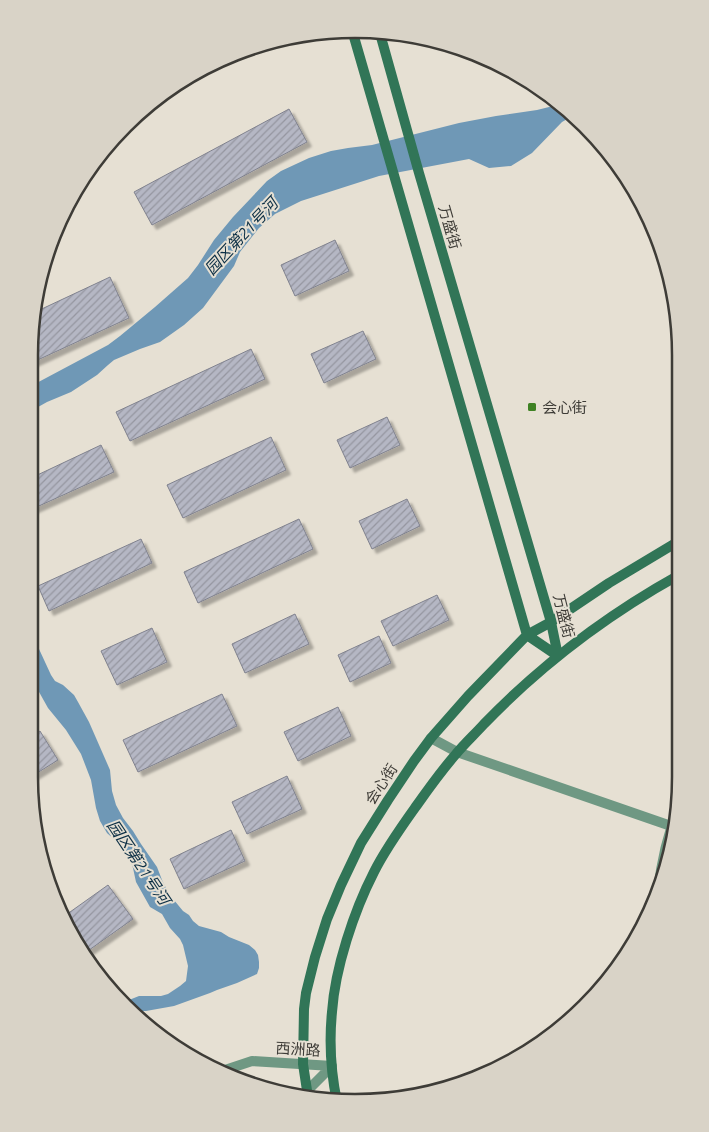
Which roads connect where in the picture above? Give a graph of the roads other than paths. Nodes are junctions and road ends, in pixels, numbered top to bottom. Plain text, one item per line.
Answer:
1 (354, 38) edge
2 (381, 39) edge
3 (672, 545) edge
4 (672, 579) edge
5 (551, 622) junction
6 (527, 635) junction
7 (558, 656) junction
8 (431, 738) junction
9 (457, 752) junction
10 (668, 825) edge
11 (303, 1064) junction
12 (332, 1066) junction
13 (229, 1069) edge
14 (305, 1090) edge
15 (310, 1091) edge
16 (336, 1094) edge

1 - 6 main road
2 - 5 main road, 万盛街
3 - 5 main road, 会心街
4 - 7 main road
5 - 6 main road, 会心街
5 - 7 main road, 万盛街
6 - 7 main road, 万盛街
6 - 8 main road, 会心街
7 - 9 main road
8 - 9 street
8 - 11 main road, 会心街
9 - 10 street
9 - 12 main road
11 - 12 street, 西洲路
11 - 13 street, 西洲路
11 - 14 main road, 会心街
12 - 15 street, 西洲路
12 - 16 main road

